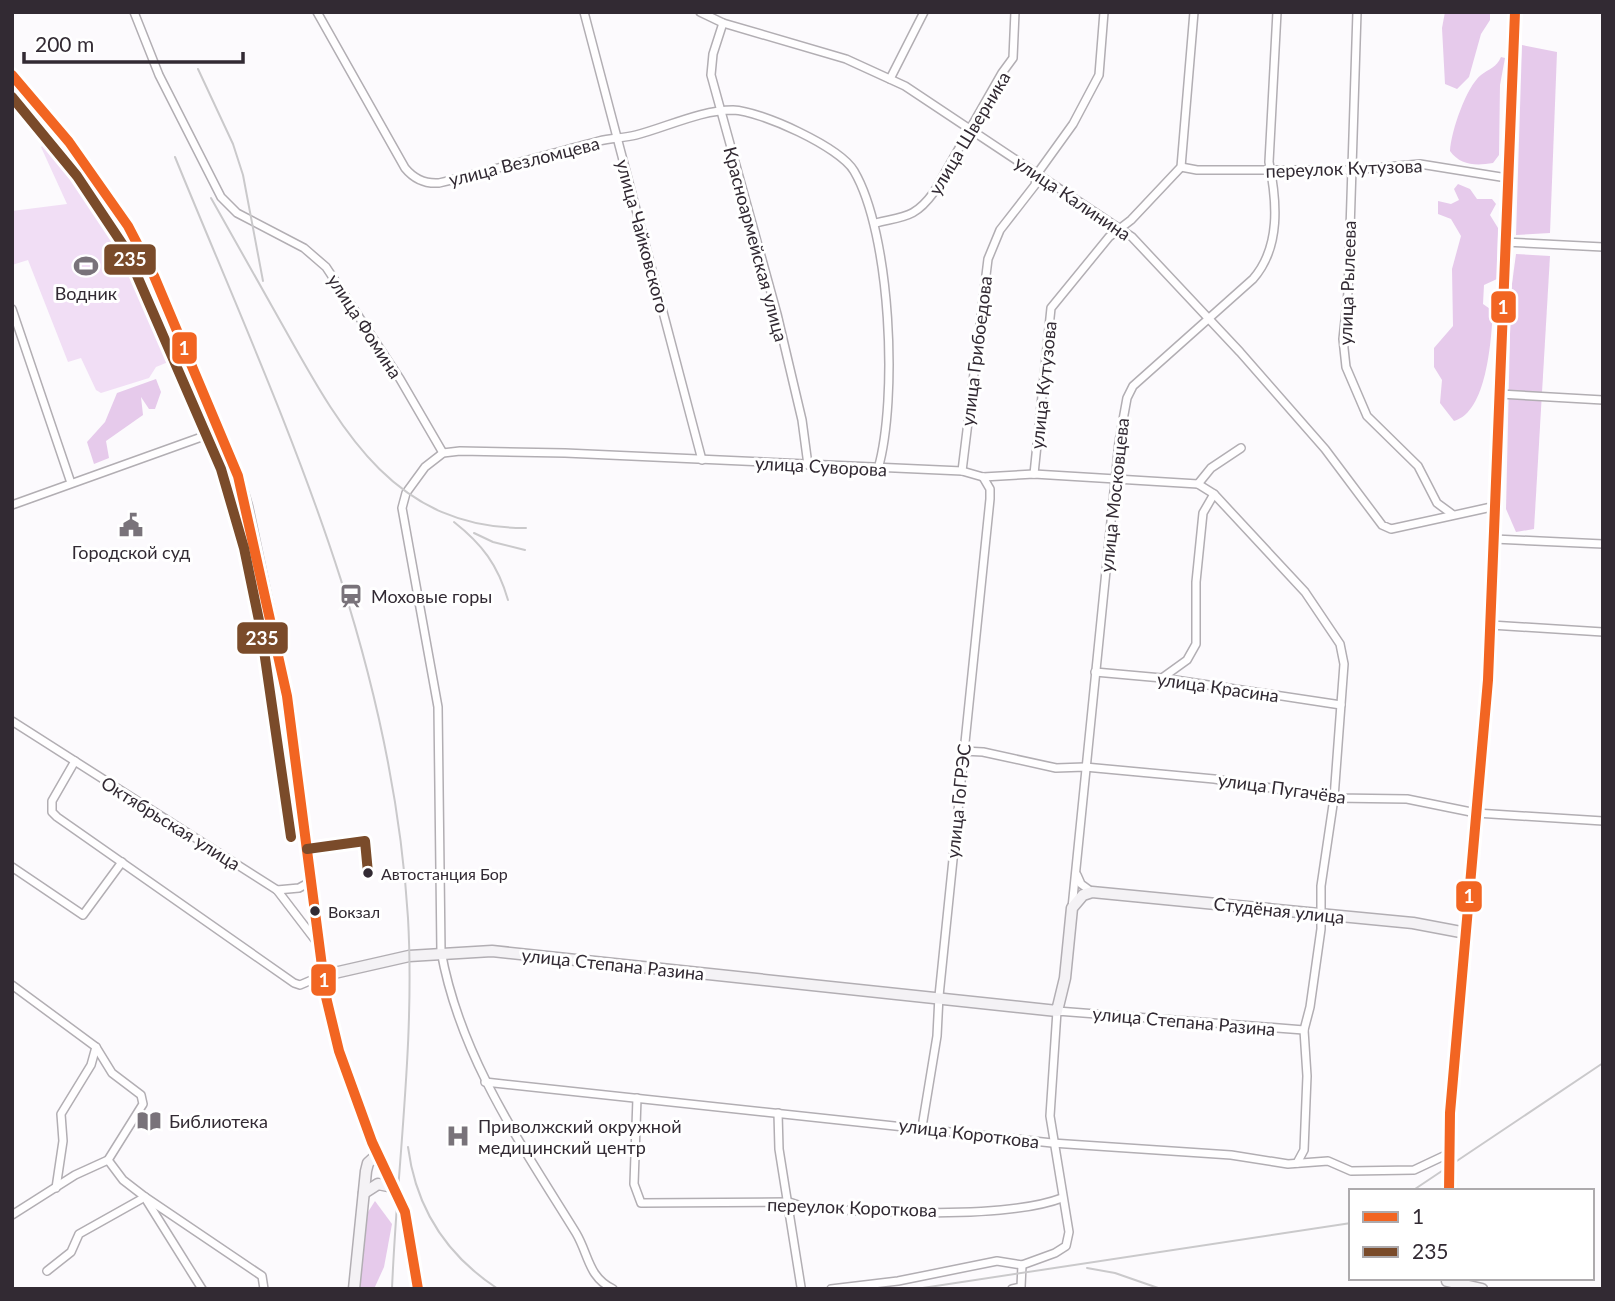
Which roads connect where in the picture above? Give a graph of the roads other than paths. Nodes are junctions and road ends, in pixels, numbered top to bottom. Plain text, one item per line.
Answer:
1 (134, 12) edge
2 (317, 12) edge
3 (584, 12) edge
4 (700, 12) edge
5 (925, 12) edge
6 (1015, 12) edge
7 (1104, 12) edge
8 (1194, 12) edge
9 (1277, 12) edge
10 (1357, 12) edge
11 (1515, 12) edge
12 (723, 23) junction
13 (12, 75) edge
14 (890, 79) junction
15 (719, 111) junction
16 (969, 129) junction
17 (617, 138) junction
18 (1181, 167) junction
19 (1351, 170) junction
20 (1271, 171) junction
21 (1037, 174) junction
22 (1507, 178) junction
23 (876, 223) junction
24 (1121, 229) junction
25 (1504, 242) junction
26 (1603, 247) edge
27 (12, 309) edge
28 (1209, 318) junction
29 (1500, 394) junction
30 (1603, 400) edge
31 (220, 430) junction
32 (1241, 448) dead end
33 (443, 453) junction
34 (702, 460) junction
35 (808, 466) junction
36 (878, 468) junction
37 (962, 471) junction
38 (1034, 474) junction
39 (983, 477) junction
40 (1115, 480) junction
41 (71, 483) junction
42 (1198, 484) junction
43 (1214, 494) junction
44 (12, 505) edge
45 (1496, 506) junction
46 (1452, 514) junction
47 (1494, 539) junction
48 (1603, 544) edge
49 (1491, 625) junction
50 (1603, 632) edge
51 (1095, 672) junction
52 (1161, 678) junction
53 (1340, 705) junction
54 (12, 720) edge
55 (963, 751) junction
56 (75, 761) junction
57 (1085, 768) junction
58 (1334, 798) junction
59 (1476, 813) junction
60 (1603, 821) edge
61 (122, 862) junction
62 (12, 867) edge
63 (1075, 872) junction
64 (310, 882) junction
65 (276, 890) junction
66 (1092, 892) junction
67 (1072, 908) junction
68 (1321, 914) junction
69 (1466, 933) junction
70 (316, 941) junction
71 (441, 951) junction
72 (321, 976) junction
73 (12, 985) edge
74 (939, 996) junction
75 (1057, 1011) junction
76 (1304, 1030) junction
77 (96, 1047) junction
78 (485, 1082) junction
79 (637, 1098) junction
80 (778, 1113) junction
81 (922, 1127) junction
82 (1052, 1143) junction
83 (377, 1154) junction
84 (1448, 1154) junction
85 (108, 1160) junction
86 (1297, 1163) junction
87 (393, 1187) junction
88 (56, 1188) junction
89 (1449, 1189) edge
90 (364, 1194) junction
91 (145, 1197) junction
92 (1062, 1198) junction
93 (789, 1202) junction
94 (12, 1215) edge
95 (1022, 1265) junction
96 (47, 1271) dead end
97 (1447, 1283) edge
98 (802, 1288) edge
99 (202, 1289) edge
100 (264, 1289) edge
101 (354, 1289) edge
102 (418, 1289) edge
103 (613, 1289) edge
104 (831, 1289) edge
105 (1012, 1289) edge
106 (1482, 1289) edge

1 - 33 street, улица Фомина
2 - 17 street, улица Везломцева
3 - 17 street, улица Чайковского
4 - 12 street, улица Калинина
5 - 14 street
6 - 16 street, улица Шверника
7 - 21 street, улица Грибоедова
8 - 18 street
9 - 20 street, улица Московцева
10 - 19 street, улица Рылеева
11 - 22 street
12 - 14 street, улица Калинина
12 - 15 street, Красноармейская улица
13 - 31 street
14 - 16 street, улица Калинина
15 - 17 street, улица Везломцева
15 - 23 street, улица Везломцева
15 - 35 street, Красноармейская улица
16 - 21 street, улица Калинина
16 - 23 street, улица Шверника
17 - 34 street, улица Чайковского
18 - 20 street, переулок Кутузова
18 - 24 street, улица Кутузова
19 - 20 street, переулок Кутузова
19 - 22 street, переулок Кутузова
19 - 46 street, улица Рылеева
20 - 28 street, улица Московцева
21 - 24 street, улица Калинина
21 - 37 street, улица Грибоедова
22 - 25 street
23 - 36 street
24 - 28 street, улица Калинина
24 - 38 street, улица Кутузова
25 - 26 street
25 - 29 street
27 - 41 street
28 - 40 street, улица Московцева
28 - 46 street, улица Калинина
29 - 30 street
29 - 45 street
31 - 41 street
31 - 64 street
32 - 42 street
33 - 34 street, улица Суворова
33 - 71 street
34 - 35 street, улица Суворова
35 - 36 street, улица Суворова
36 - 37 street, улица Суворова
37 - 39 street, улица Суворова
38 - 39 street, улица Суворова
38 - 40 street, улица Суворова
39 - 55 street, улица ГоГРЭС
40 - 42 street, улица Суворова
40 - 51 street, улица Московцева
41 - 44 street
42 - 43 street, улица Суворова
43 - 52 street
43 - 53 street, улица Суворова
45 - 46 street
45 - 47 street
47 - 48 street
47 - 49 street
49 - 50 street
49 - 59 street
51 - 52 street, улица Красина
51 - 57 street, улица Московцева
52 - 53 street, улица Красина
53 - 58 street, улица Суворова
54 - 56 street, Октябрьская улица
55 - 57 street, улица Пугачёва
55 - 74 street, улица ГоГРЭС
56 - 61 street
56 - 65 street, Октябрьская улица
57 - 58 street, улица Пугачёва
57 - 63 street, улица Московцева
58 - 59 street, улица Пугачёва
58 - 68 street, улица Суворова
59 - 60 street, улица Пугачёва
59 - 69 street
61 - 62 street
61 - 72 street
63 - 66 street
63 - 67 street, улица Московцева
64 - 65 street
64 - 70 street
65 - 70 street, Октябрьская улица
66 - 67 street
66 - 68 street, Студёная улица
67 - 75 street, улица Московцева
68 - 69 street, Студёная улица
68 - 76 street, улица Суворова
69 - 84 street
70 - 72 street
71 - 72 street, улица Степана Разина
71 - 74 street, улица Степана Разина
71 - 78 street
72 - 83 street
73 - 77 street
74 - 75 street, улица Степана Разина
74 - 81 street, улица ГоГРЭС
75 - 76 street, улица Степана Разина
75 - 82 street, улица Московцева
76 - 86 street, улица Суворова
77 - 85 street
77 - 88 street
78 - 79 street, улица Короткова
78 - 103 street
79 - 80 street, улица Короткова
79 - 93 street, переулок Короткова
80 - 81 street, улица Короткова
80 - 93 street
81 - 82 street, улица Короткова
82 - 86 street, улица Короткова
82 - 92 street, улица Московцева
83 - 87 street
83 - 90 street
84 - 86 street, улица Короткова
84 - 89 street
85 - 88 street
85 - 91 street
87 - 90 street
87 - 102 street
88 - 94 street
90 - 101 street
91 - 96 street
91 - 99 street
91 - 100 street
92 - 93 street, переулок Короткова
92 - 95 street, улица Московцева
93 - 98 street
95 - 104 street
95 - 105 street
97 - 106 street

